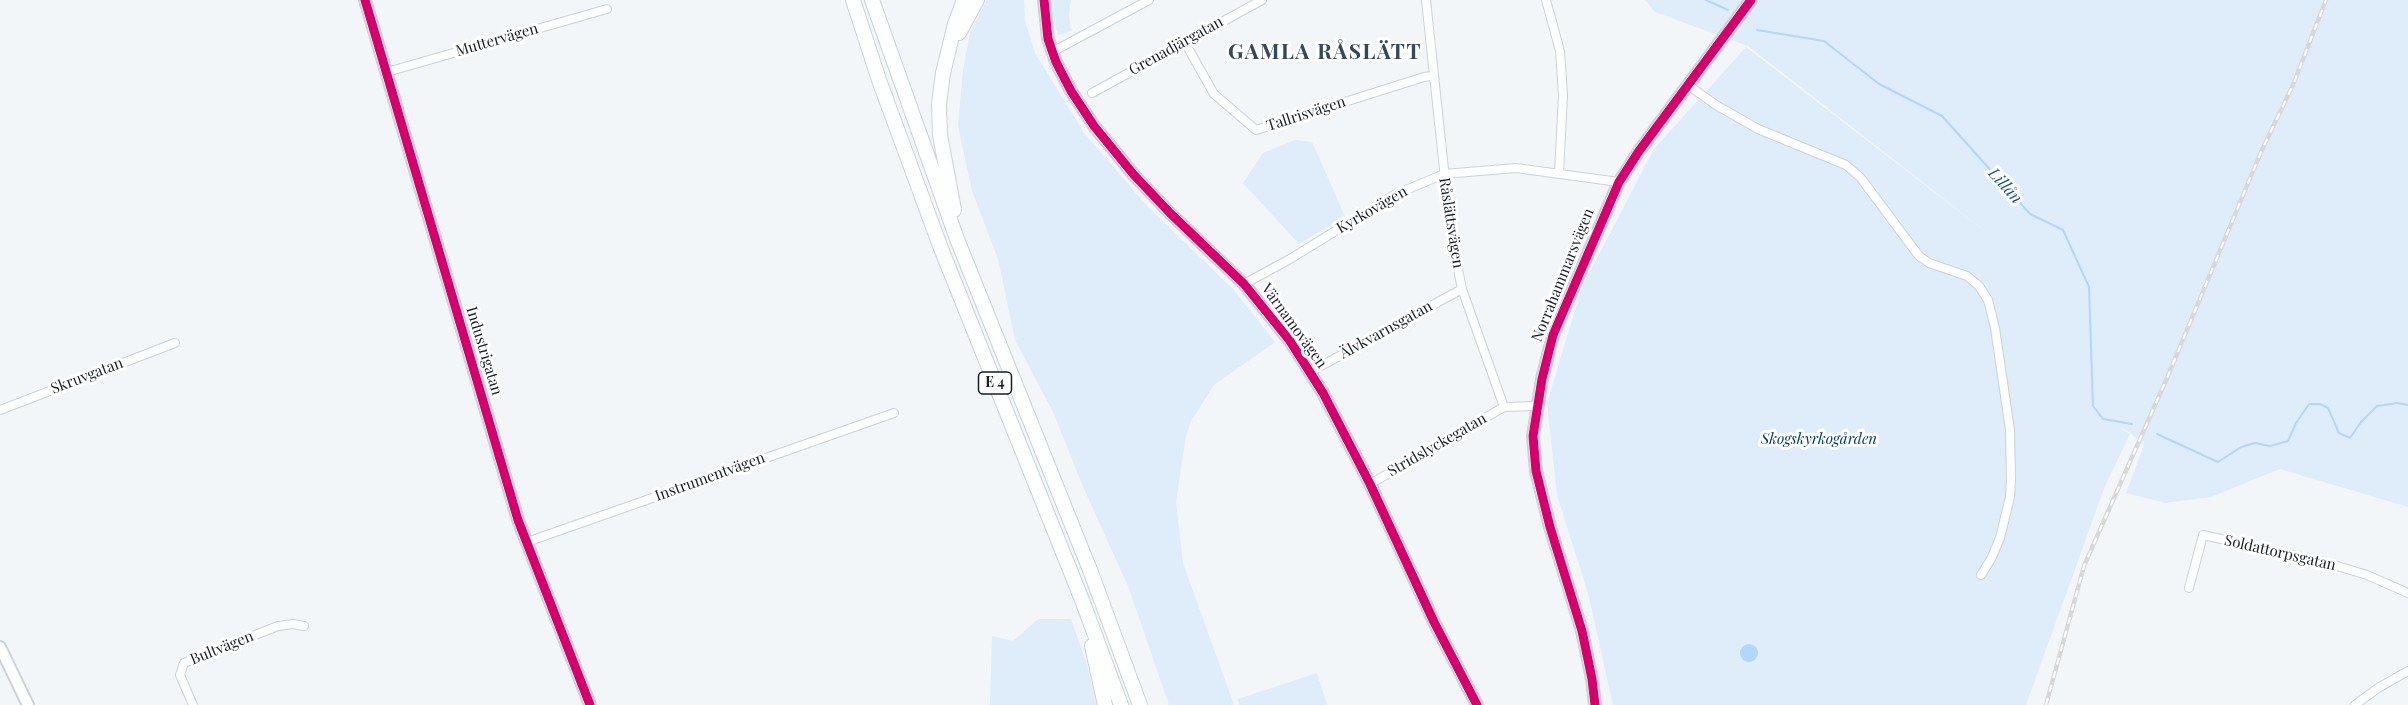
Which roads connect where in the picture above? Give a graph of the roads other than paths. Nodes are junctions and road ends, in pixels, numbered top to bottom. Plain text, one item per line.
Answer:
1 (366, 0) edge
2 (853, 0) edge
3 (872, 0) edge
4 (964, 0) edge
5 (977, 0) edge
6 (1044, 0) edge
7 (1149, 0) edge
8 (1262, 0) edge
9 (1426, 0) edge
10 (1546, 0) edge
11 (1751, 0) edge
12 (607, 9) dead end
13 (1184, 41) junction
14 (1052, 52) junction
15 (948, 53) junction
16 (387, 72) junction
17 (1433, 76) junction
18 (1688, 85) junction
19 (1092, 93) dead end
20 (1559, 173) junction
21 (1444, 174) junction
22 (1619, 182) junction
23 (970, 271) junction
24 (1244, 284) junction
25 (1462, 289) junction
26 (175, 343) dead end
27 (1310, 372) junction
28 (1504, 406) junction
29 (1537, 406) junction
30 (0, 410) edge
31 (894, 412) dead end
32 (1370, 484) junction
33 (527, 543) junction
34 (1981, 575) dead end
35 (2189, 588) dead end
36 (2408, 593) edge
37 (1082, 600) junction
38 (304, 626) dead end
39 (0, 647) edge
40 (2408, 671) edge
41 (28, 705) edge
42 (192, 705) edge
43 (590, 705) edge
44 (1105, 705) edge
45 (1121, 705) edge
46 (1140, 705) edge
47 (1477, 705) edge
48 (1595, 705) edge
49 (2355, 705) edge

1 - 16 street, Industrigatan
2 - 37 highway, E 4
3 - 23 highway, E 4
4 - 15 highway
5 - 15 highway
6 - 14 street, Värnamovägen
7 - 14 street
8 - 13 street, Grenadjärgatan
9 - 17 street, Råslättsvägen
10 - 20 street
11 - 18 street, Norrahammarsvägen
12 - 16 street, Muttervägen
13 - 17 street, Tallrisvägen
13 - 19 street, Grenadjärgatan
14 - 24 street, Värnamovägen
15 - 23 highway
16 - 33 street, Industrigatan
17 - 21 street, Råslättsvägen
18 - 22 street, Norrahammarsvägen
18 - 34 street
20 - 21 street, Kyrkovägen
20 - 22 street, Kyrkovägen
21 - 24 street, Kyrkovägen
21 - 25 street, Råslättsvägen
22 - 29 street, Norrahammarsvägen
23 - 46 highway, E 4
24 - 27 street, Värnamovägen
25 - 27 street, Älvkvarnsgatan
25 - 28 street, Råslättsvägen
26 - 30 street, Skruvgatan
27 - 32 street, Värnamovägen
28 - 29 street
28 - 32 street, Stridslyckegatan
29 - 48 street, Norrahammarsvägen
31 - 33 street, Instrumentvägen
32 - 47 street, Värnamovägen
33 - 43 street, Industrigatan
35 - 36 street, Soldattorpsgatan
37 - 44 highway, E 4
37 - 45 highway
38 - 42 street, Bultvägen
39 - 41 street
40 - 49 street

